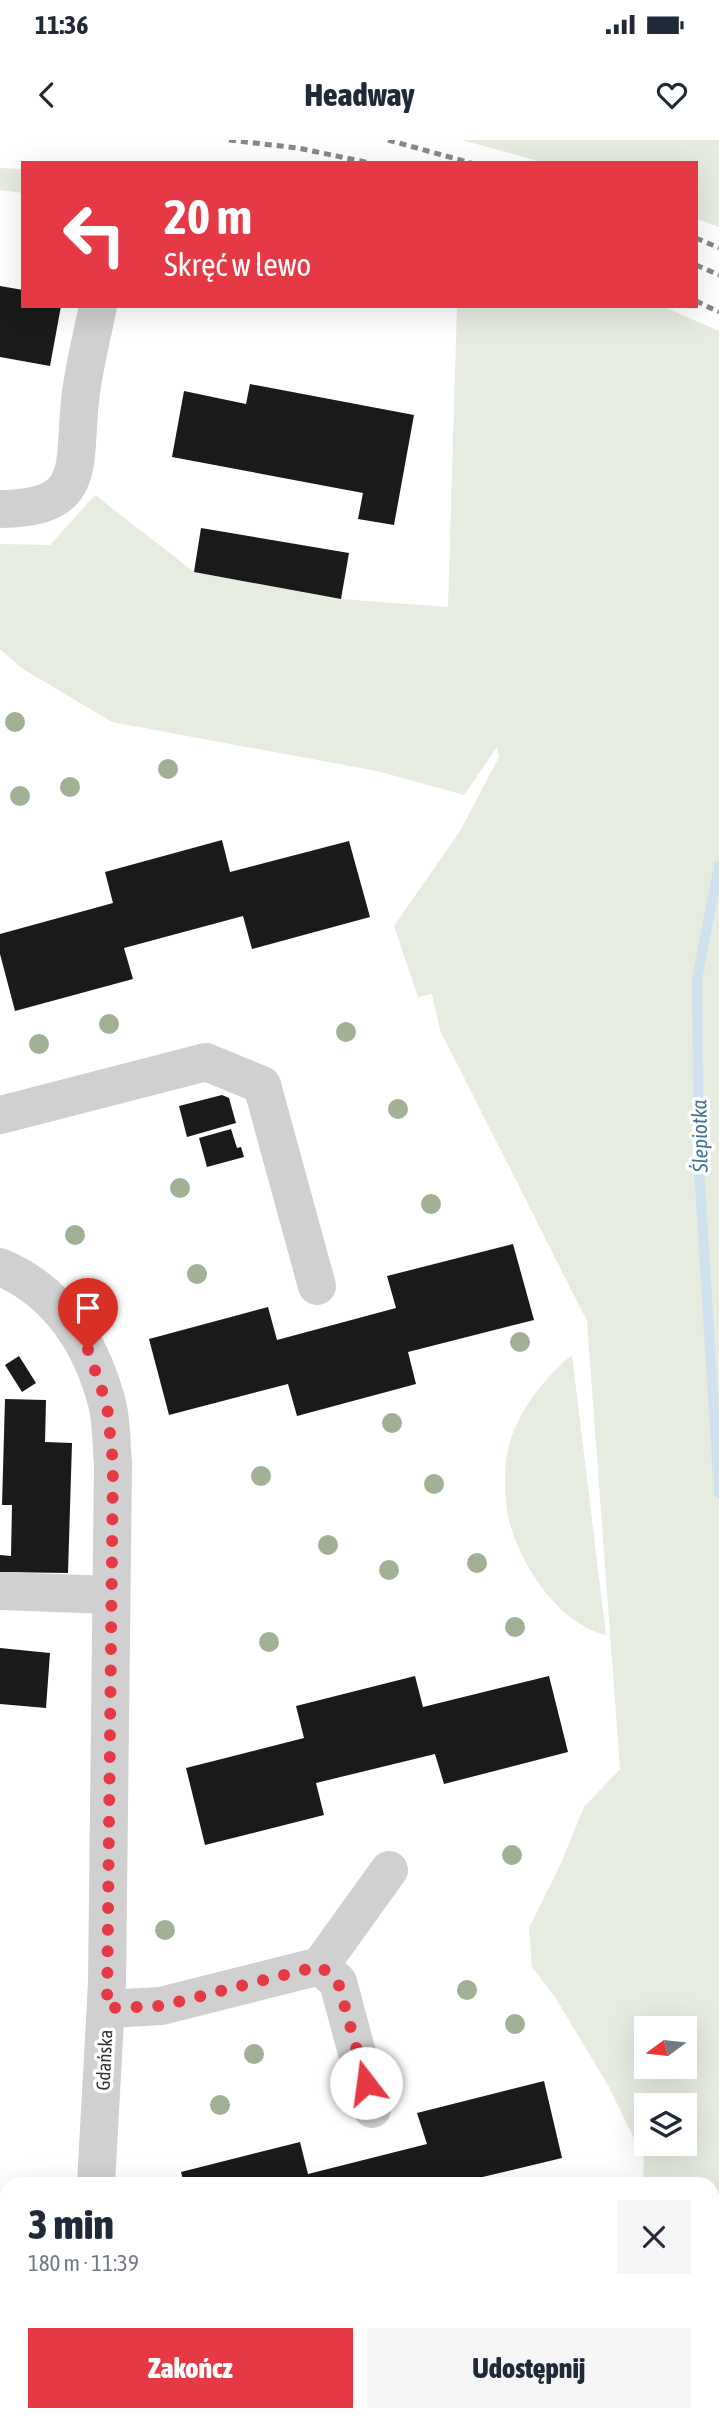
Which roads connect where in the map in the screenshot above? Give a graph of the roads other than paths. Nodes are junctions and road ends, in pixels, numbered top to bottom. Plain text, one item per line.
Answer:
1 (99, 308) edge
2 (0, 509) edge
3 (0, 1115) edge
4 (0, 1267) edge
5 (317, 1286) dead end
6 (0, 1591) edge
7 (110, 1595) junction
8 (389, 1870) dead end
9 (320, 1966) junction
10 (107, 2008) junction
11 (372, 2109) dead end
12 (96, 2177) edge

1 - 2 street
3 - 5 street
4 - 7 street, Gdańska
6 - 7 street
7 - 10 street, Gdańska
8 - 9 street
9 - 10 street
9 - 11 street
10 - 12 street, Gdańska

